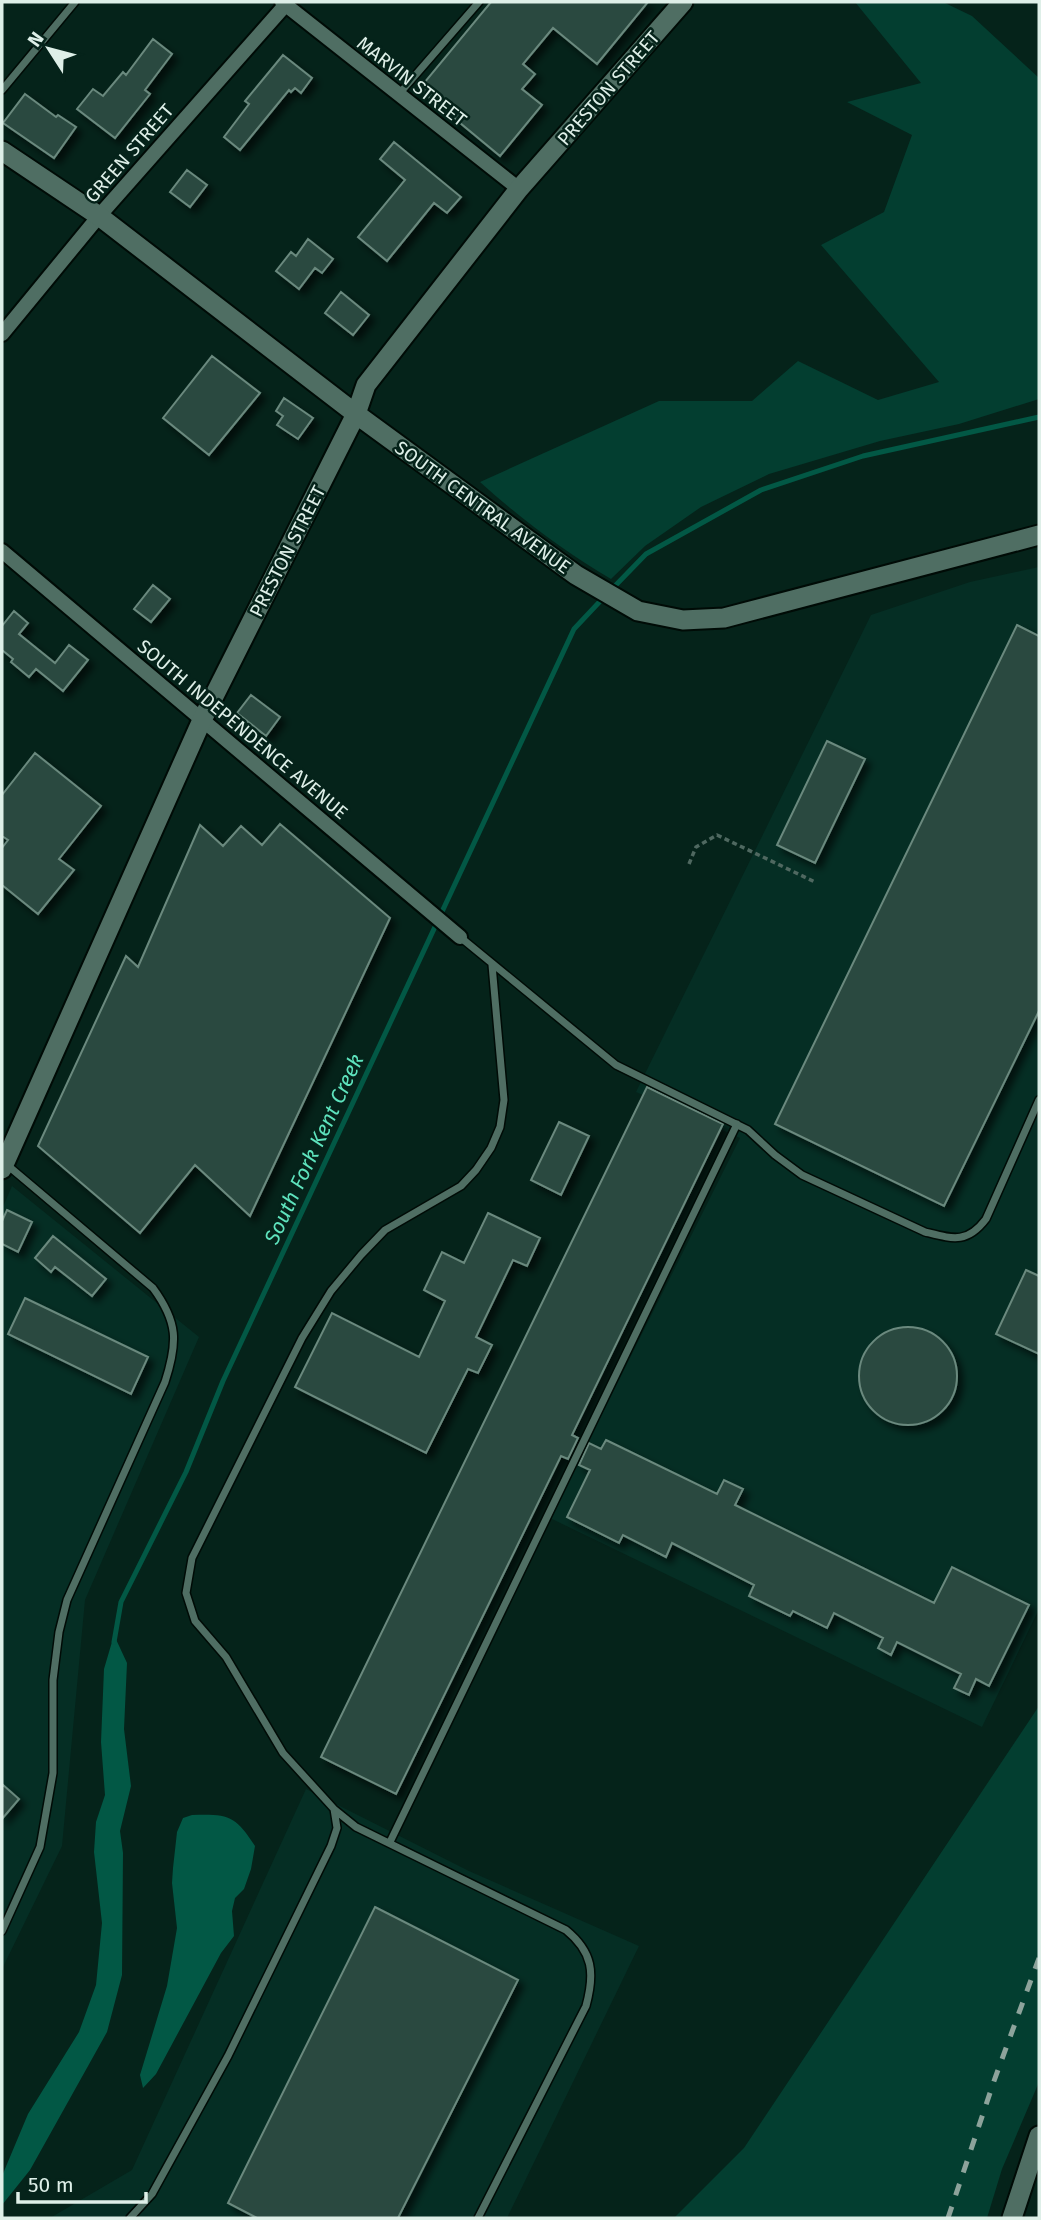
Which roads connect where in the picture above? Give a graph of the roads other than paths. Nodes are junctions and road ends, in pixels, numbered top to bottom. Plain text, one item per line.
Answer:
1 (75, 2) edge
2 (478, 2) edge
3 (683, 2) edge
4 (285, 3) edge
5 (2, 90) edge
6 (399, 94) junction
7 (2, 151) edge
8 (519, 189) junction
9 (99, 216) junction
10 (2, 334) edge
11 (356, 415) junction
12 (1039, 536) edge
13 (2, 551) edge
14 (202, 720) junction
15 (460, 937) joint
16 (492, 965) junction
17 (1039, 1100) edge
18 (737, 1124) junction
19 (3, 1164) edge
20 (334, 1809) junction
21 (390, 1842) junction
22 (2, 1927) edge
23 (1039, 2136) edge
24 (130, 2218) edge
25 (478, 2218) edge
26 (1012, 2218) edge

1 - 5 lane
2 - 6 lane
3 - 8 street, PRESTON STREET
4 - 6 street, MARVIN STREET
4 - 9 street, GREEN STREET
6 - 8 street, MARVIN STREET
7 - 9 street, SOUTH CENTRAL AVENUE
8 - 11 street, PRESTON STREET
9 - 10 street, GREEN STREET
9 - 11 street, SOUTH CENTRAL AVENUE
11 - 12 street, SOUTH CENTRAL AVENUE
11 - 14 street, PRESTON STREET
13 - 14 street, SOUTH INDEPENDENCE AVENUE
14 - 15 street, SOUTH INDEPENDENCE AVENUE
14 - 19 street, PRESTON STREET
15 - 16 lane
16 - 18 lane
16 - 20 lane
17 - 18 lane
18 - 21 lane
19 - 22 lane
20 - 21 lane
20 - 24 lane
21 - 25 lane
23 - 26 street

